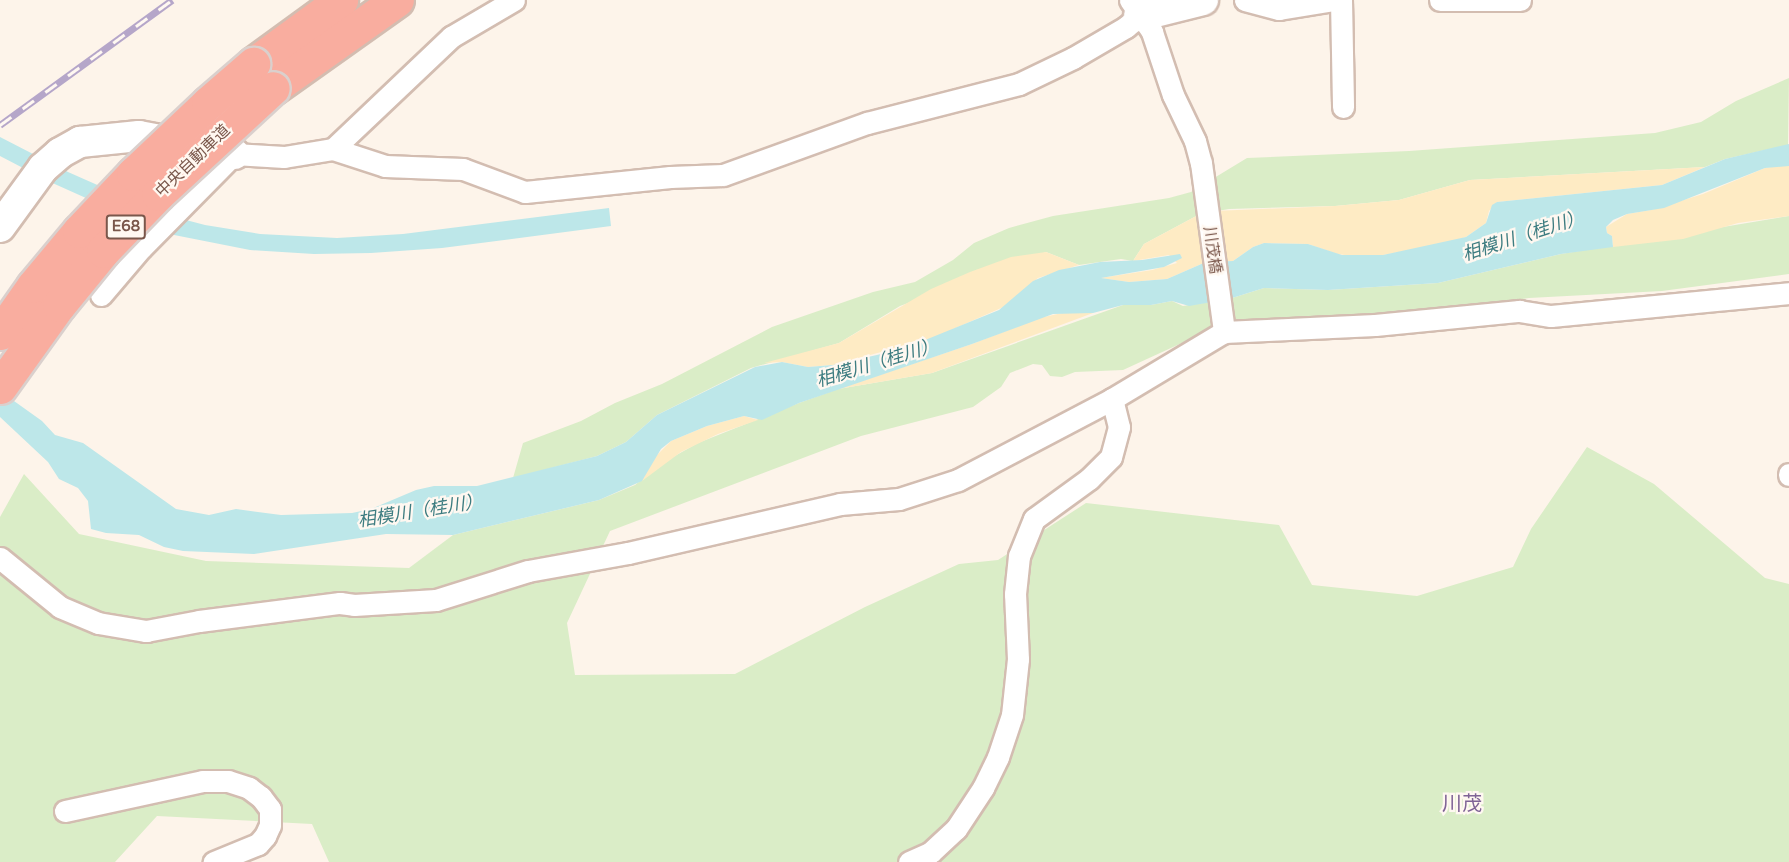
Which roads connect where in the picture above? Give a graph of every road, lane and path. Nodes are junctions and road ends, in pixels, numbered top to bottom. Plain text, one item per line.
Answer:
1 (341, 0) edge
2 (397, 0) edge
3 (514, 0) edge
4 (1203, 0) edge
5 (1245, 0) edge
6 (1334, 0) edge
7 (1341, 0) edge
8 (1440, 0) edge
9 (1520, 0) edge
10 (1135, 8) edge
11 (263, 76) junction
12 (1343, 107) dead end
13 (333, 149) junction
14 (234, 154) junction
15 (0, 227) edge
16 (1789, 293) edge
17 (101, 295) dead end
18 (1223, 326) junction
19 (0, 333) edge
20 (0, 387) edge
21 (1112, 399) junction
22 (0, 558) edge
23 (65, 811) dead end
24 (214, 862) edge
25 (909, 862) edge

1 - 11 highway, 中央自動車道 / E68
2 - 11 highway, 中央自動車道 / E68
3 - 13 street
4 - 10 street
5 - 6 street
7 - 12 street
8 - 9 street
10 - 13 street
10 - 18 street, 川茂橋
11 - 19 highway, 中央自動車道 / E68, bridge
11 - 20 highway, 中央自動車道 / E68, bridge
13 - 14 street
14 - 15 street
14 - 17 street
16 - 18 street
18 - 21 street
21 - 22 street
21 - 25 street
23 - 24 street

